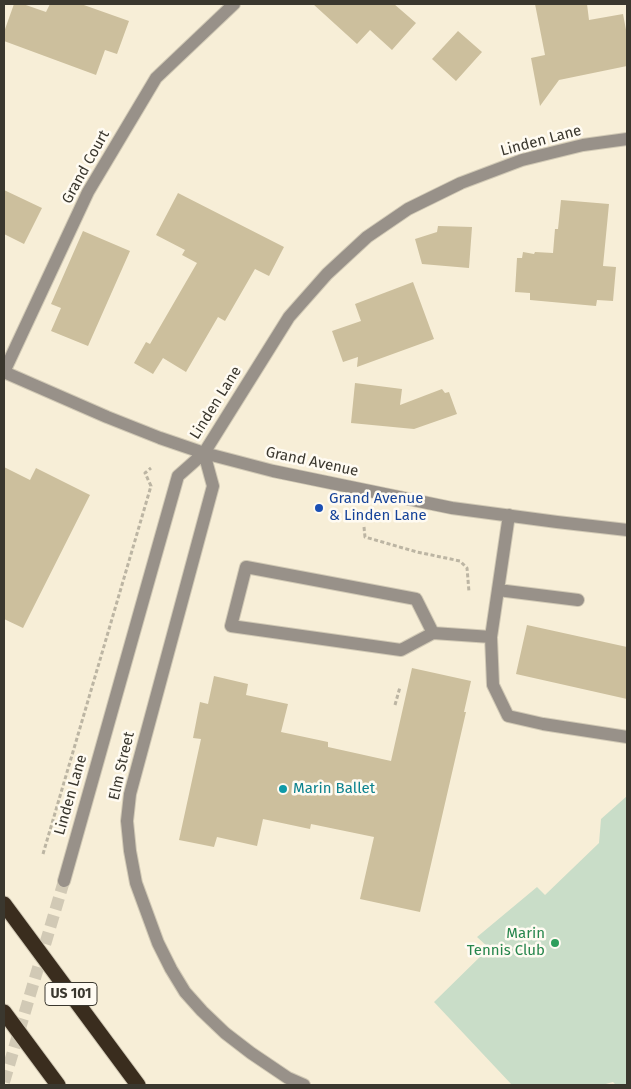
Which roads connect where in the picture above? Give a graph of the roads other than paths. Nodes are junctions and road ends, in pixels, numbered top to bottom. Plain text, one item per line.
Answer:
1 (234, 4) edge
2 (627, 139) edge
3 (4, 372) edge
4 (204, 453) junction
5 (509, 515) junction
6 (627, 530) edge
7 (498, 590) junction
8 (578, 600) dead end
9 (433, 633) junction
10 (491, 636) junction
11 (627, 737) edge
12 (64, 881) tunnel mouth
13 (4, 904) edge
14 (4, 1012) edge
15 (58, 1085) edge
16 (138, 1085) edge
17 (304, 1085) edge

1 - 3 street, Grand Court
2 - 4 street, Linden Lane
3 - 4 street, Grand Avenue
4 - 5 street, Grand Avenue
4 - 12 street, Linden Lane
4 - 17 street, Elm Street
5 - 6 street, Grand Avenue
5 - 7 street
7 - 8 street
7 - 10 street
9 - 9 street
9 - 10 street
10 - 11 street
13 - 16 highway, US 101
14 - 15 highway

